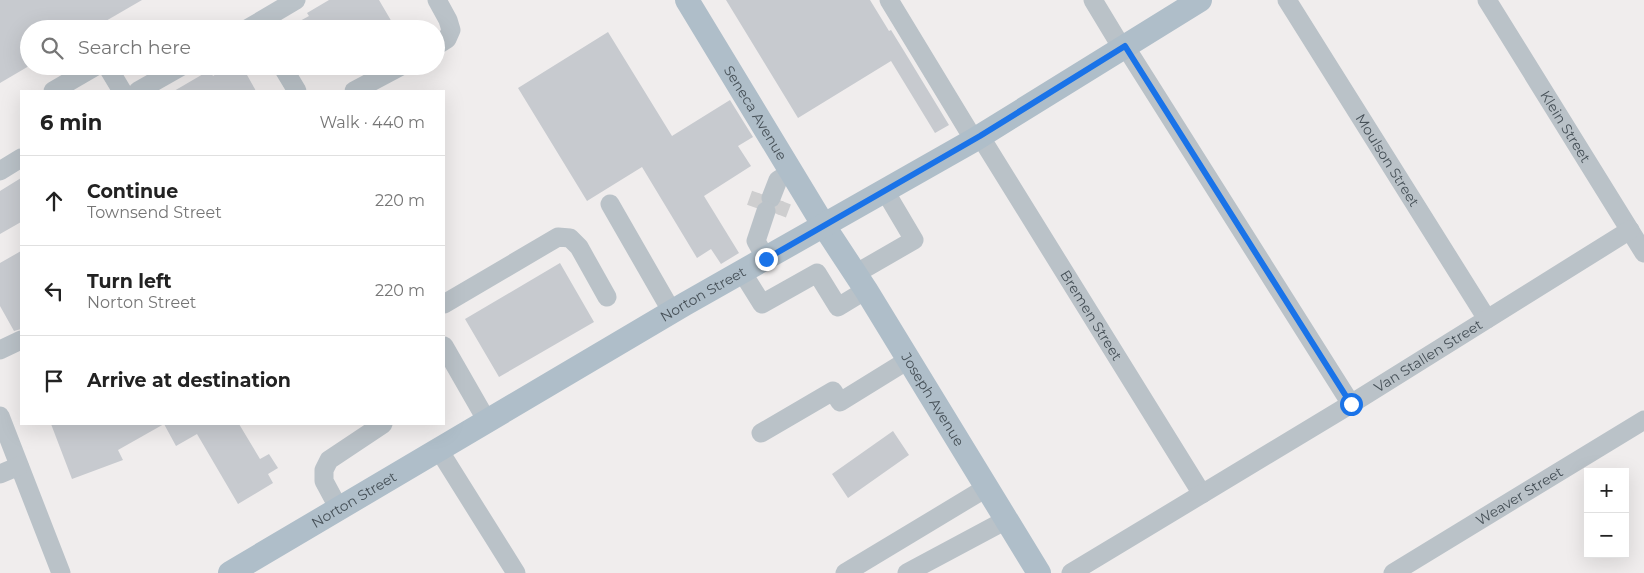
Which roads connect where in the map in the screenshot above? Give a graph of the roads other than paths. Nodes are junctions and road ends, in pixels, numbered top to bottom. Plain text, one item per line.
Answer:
1 (296, 0) edge
2 (437, 0) edge
3 (687, 0) edge
4 (889, 0) edge
5 (1092, 0) edge
6 (1200, 0) edge
7 (1287, 0) edge
8 (1487, 0) edge
9 (266, 20) edge
10 (445, 40) edge
11 (1123, 47) junction
12 (81, 75) edge
13 (112, 75) edge
14 (166, 75) edge
15 (287, 75) edge
16 (383, 75) edge
17 (55, 90) edge
18 (121, 90) edge
19 (140, 90) edge
20 (295, 90) edge
21 (356, 90) edge
22 (977, 138) junction
23 (20, 159) edge
24 (0, 170) edge
25 (885, 191) junction
26 (771, 201) junction
27 (610, 204) dead end
28 (824, 226) junction
29 (1630, 230) junction
30 (1644, 253) edge
31 (766, 259) junction
32 (742, 272) junction
33 (860, 282) junction
34 (608, 297) dead end
35 (445, 303) edge
36 (672, 312) junction
37 (1487, 319) junction
38 (20, 340) edge
39 (445, 348) edge
40 (0, 350) edge
41 (908, 360) junction
42 (1351, 404) junction
43 (0, 416) edge
44 (1644, 420) edge
45 (487, 421) junction
46 (382, 425) edge
47 (761, 433) dead end
48 (439, 450) junction
49 (19, 466) junction
50 (0, 474) edge
51 (986, 488) junction
52 (1202, 494) junction
53 (339, 509) junction
54 (1006, 520) junction
55 (871, 566) edge
56 (61, 573) edge
57 (230, 573) edge
58 (516, 573) edge
59 (845, 573) edge
60 (907, 573) edge
61 (1039, 573) edge
62 (1071, 573) edge
63 (1393, 573) edge

1 - 9 street
2 - 10 street
3 - 26 main road, Seneca Avenue
4 - 22 street, Bremen Street
5 - 11 street
6 - 11 main road, Norton Street
7 - 37 street, Moulson Street
8 - 29 street, Klein Street
11 - 22 main road, Norton Street
11 - 42 street
12 - 17 street
13 - 18 street
14 - 19 street
15 - 20 street
16 - 21 street
22 - 25 main road, Norton Street
22 - 52 street, Bremen Street
23 - 24 street
25 - 28 main road, Norton Street
25 - 33 street
26 - 28 main road, Seneca Avenue
26 - 31 street
27 - 36 street
28 - 31 main road, Norton Street
28 - 33 main road, Joseph Avenue
29 - 30 street, Klein Street
29 - 37 street, Van Stallen Street
31 - 32 main road, Norton Street
32 - 33 street
32 - 36 main road, Norton Street
33 - 41 main road, Joseph Avenue
34 - 35 street
36 - 45 main road, Norton Street
37 - 42 street, Van Stallen Street
38 - 40 street
39 - 45 street
41 - 47 street
41 - 51 main road, Joseph Avenue
42 - 52 street, Van Stallen Street
43 - 49 street
44 - 63 street, Weaver Street
45 - 48 main road, Norton Street
46 - 53 street
48 - 53 main road, Norton Street
48 - 58 street
49 - 50 street
49 - 56 street
51 - 54 main road, Joseph Avenue
51 - 55 street
52 - 62 street, Van Stallen Street
53 - 57 main road, Norton Street
54 - 60 street
54 - 61 main road, Joseph Avenue
55 - 59 street

